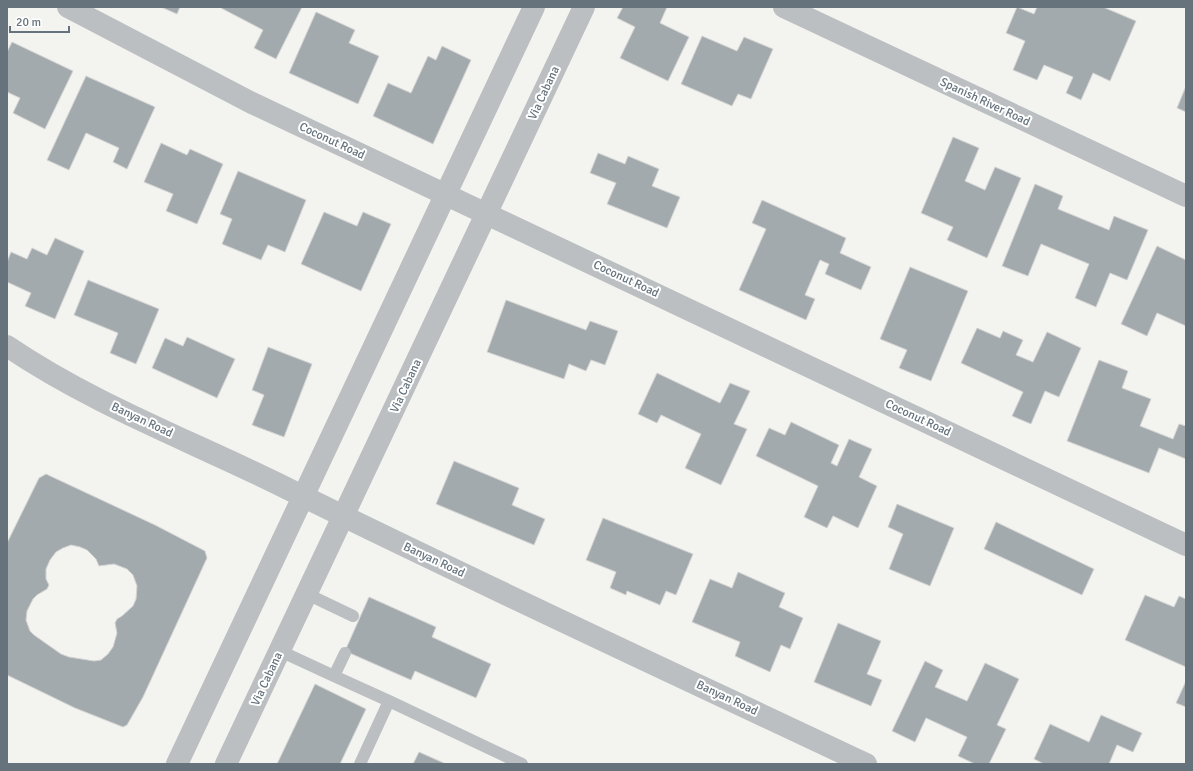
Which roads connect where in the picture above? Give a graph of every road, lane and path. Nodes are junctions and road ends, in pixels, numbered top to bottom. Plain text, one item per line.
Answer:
1 (68, 7) edge
2 (534, 7) edge
3 (584, 7) edge
4 (784, 7) edge
5 (445, 195) junction
6 (1186, 196) edge
7 (486, 214) junction
8 (7, 346) edge
9 (303, 497) junction
10 (344, 516) junction
11 (1186, 545) edge
12 (307, 594) junction
13 (353, 616) dead end
14 (280, 652) junction
15 (345, 653) dead end
16 (334, 676) junction
17 (389, 701) junction
18 (177, 764) edge
19 (226, 764) edge
20 (360, 764) edge
21 (522, 764) edge
22 (866, 764) edge

1 - 5 street, Coconut Road
2 - 5 street
3 - 7 street, Via Cabana
4 - 6 street, Spanish River Road
5 - 7 street, Coconut Road
5 - 9 street
7 - 10 street, Via Cabana
7 - 11 street, Coconut Road
8 - 9 street, Banyan Road
9 - 10 street, Banyan Road
9 - 18 street
10 - 12 street, Via Cabana
10 - 22 street, Banyan Road
12 - 13 lane
12 - 14 street, Via Cabana
14 - 16 lane
14 - 19 street, Via Cabana
15 - 16 lane
16 - 17 lane
17 - 20 lane
17 - 21 lane

